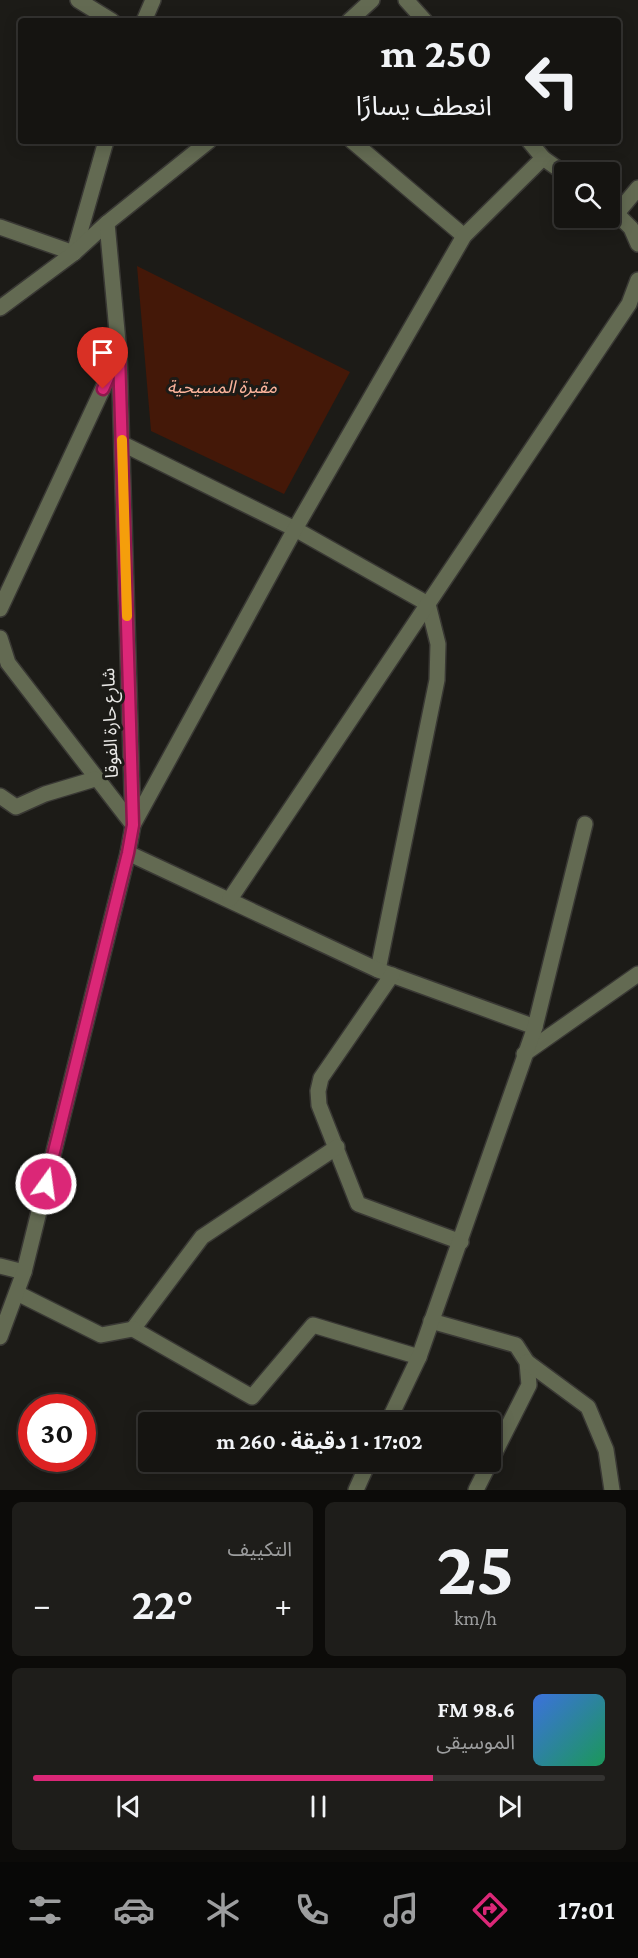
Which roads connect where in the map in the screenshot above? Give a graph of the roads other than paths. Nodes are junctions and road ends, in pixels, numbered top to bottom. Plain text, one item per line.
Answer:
1 (78, 0) edge
2 (153, 0) edge
3 (372, 0) edge
4 (406, 0) edge
5 (107, 18) edge
6 (145, 18) edge
7 (352, 18) edge
8 (421, 18) edge
9 (105, 144) edge
10 (205, 144) edge
11 (356, 144) edge
12 (531, 144) edge
13 (543, 158) junction
14 (554, 166) edge
15 (638, 188) edge
16 (620, 204) edge
17 (620, 216) edge
18 (107, 223) junction
19 (0, 227) edge
20 (464, 237) junction
21 (638, 244) edge
22 (74, 253) junction
23 (638, 280) edge
24 (0, 308) edge
25 (119, 353) junction
26 (123, 444) junction
27 (295, 529) junction
28 (429, 604) junction
29 (0, 609) edge
30 (0, 638) edge
31 (95, 779) junction
32 (0, 796) edge
33 (585, 824) dead end
34 (133, 825) junction
35 (128, 853) junction
36 (230, 899) junction
37 (385, 973) junction
38 (638, 975) edge
39 (535, 1027) junction
40 (524, 1054) junction
41 (337, 1147) junction
42 (461, 1242) junction
43 (0, 1266) edge
44 (24, 1272) junction
45 (17, 1293) junction
46 (431, 1321) junction
47 (133, 1329) junction
48 (0, 1337) edge
49 (419, 1357) junction
50 (527, 1362) junction
51 (393, 1412) edge
52 (364, 1472) edge
53 (356, 1490) edge
54 (476, 1490) edge
55 (612, 1490) edge

1 - 5 street
2 - 6 street
3 - 7 street
4 - 8 street
9 - 22 street
10 - 18 street
11 - 20 street
12 - 13 street
13 - 14 street
13 - 20 street
15 - 16 street
17 - 21 street
18 - 22 street
18 - 25 street, شارع حارة الفوقا
19 - 22 street
20 - 27 street
22 - 24 street
23 - 28 street
25 - 26 street, شارع حارة الفوقا
25 - 29 street
26 - 27 street
26 - 34 street, شارع حارة الفوقا
27 - 28 street
27 - 34 street
28 - 36 street
28 - 37 street
30 - 31 street
31 - 32 street
31 - 34 street
33 - 39 street
34 - 35 street, شارع حارة الفوقا
35 - 36 street
35 - 44 street, شارع حارة الفوقا
36 - 37 street
37 - 39 street
37 - 41 street
38 - 40 street
39 - 40 street
40 - 42 street
41 - 42 street
41 - 47 street
42 - 46 street
43 - 44 street
44 - 45 street, شارع حارة الفوقا
45 - 47 street
45 - 48 street, شارع حارة الفوقا
46 - 49 street
46 - 50 street
47 - 49 street
49 - 51 street
50 - 54 street
50 - 55 street
52 - 53 street

